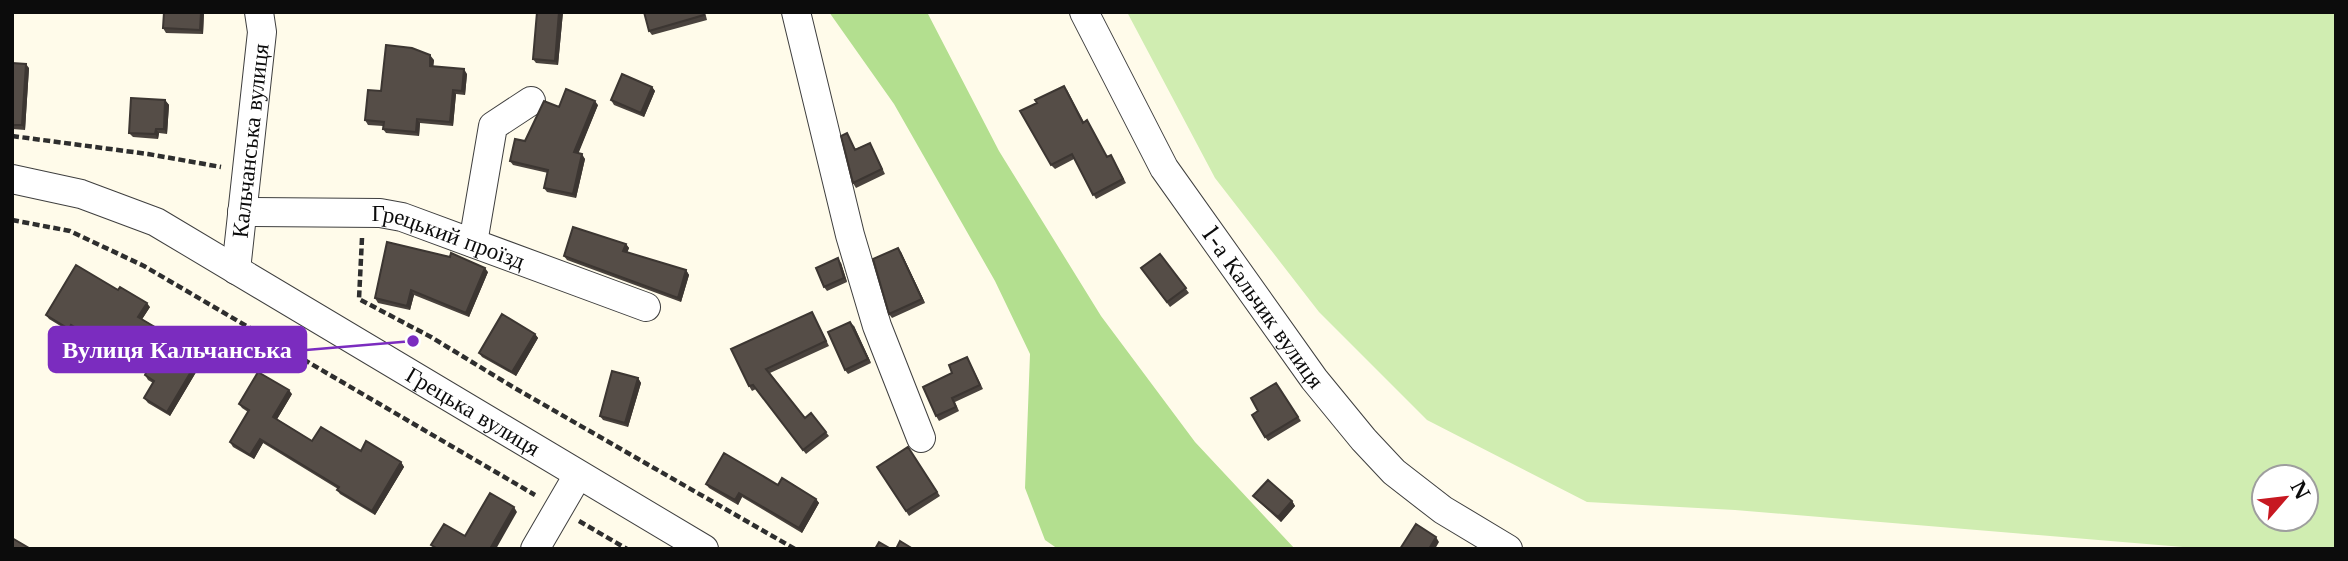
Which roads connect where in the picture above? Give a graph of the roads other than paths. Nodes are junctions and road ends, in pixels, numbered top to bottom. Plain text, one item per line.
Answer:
1 (796, 12) edge
2 (1084, 12) edge
3 (266, 19) edge
4 (531, 101) dead end
5 (12, 179) edge
6 (242, 212) junction
7 (473, 243) junction
8 (236, 270) junction
9 (646, 306) dead end
10 (921, 438) dead end
11 (578, 475) junction
12 (535, 549) edge
13 (704, 549) edge
14 (1508, 549) edge

1 - 10 street
2 - 14 street, 1-а Кальчик вулиця
3 - 6 street, Кальчанська вулиця
4 - 7 street
5 - 8 street, Грецька вулиця
6 - 7 street, Грецький проїзд
6 - 8 street, Кальчанська вулиця
7 - 9 street, Грецький проїзд
8 - 11 street, Грецька вулиця
11 - 12 street
11 - 13 street, Грецька вулиця

